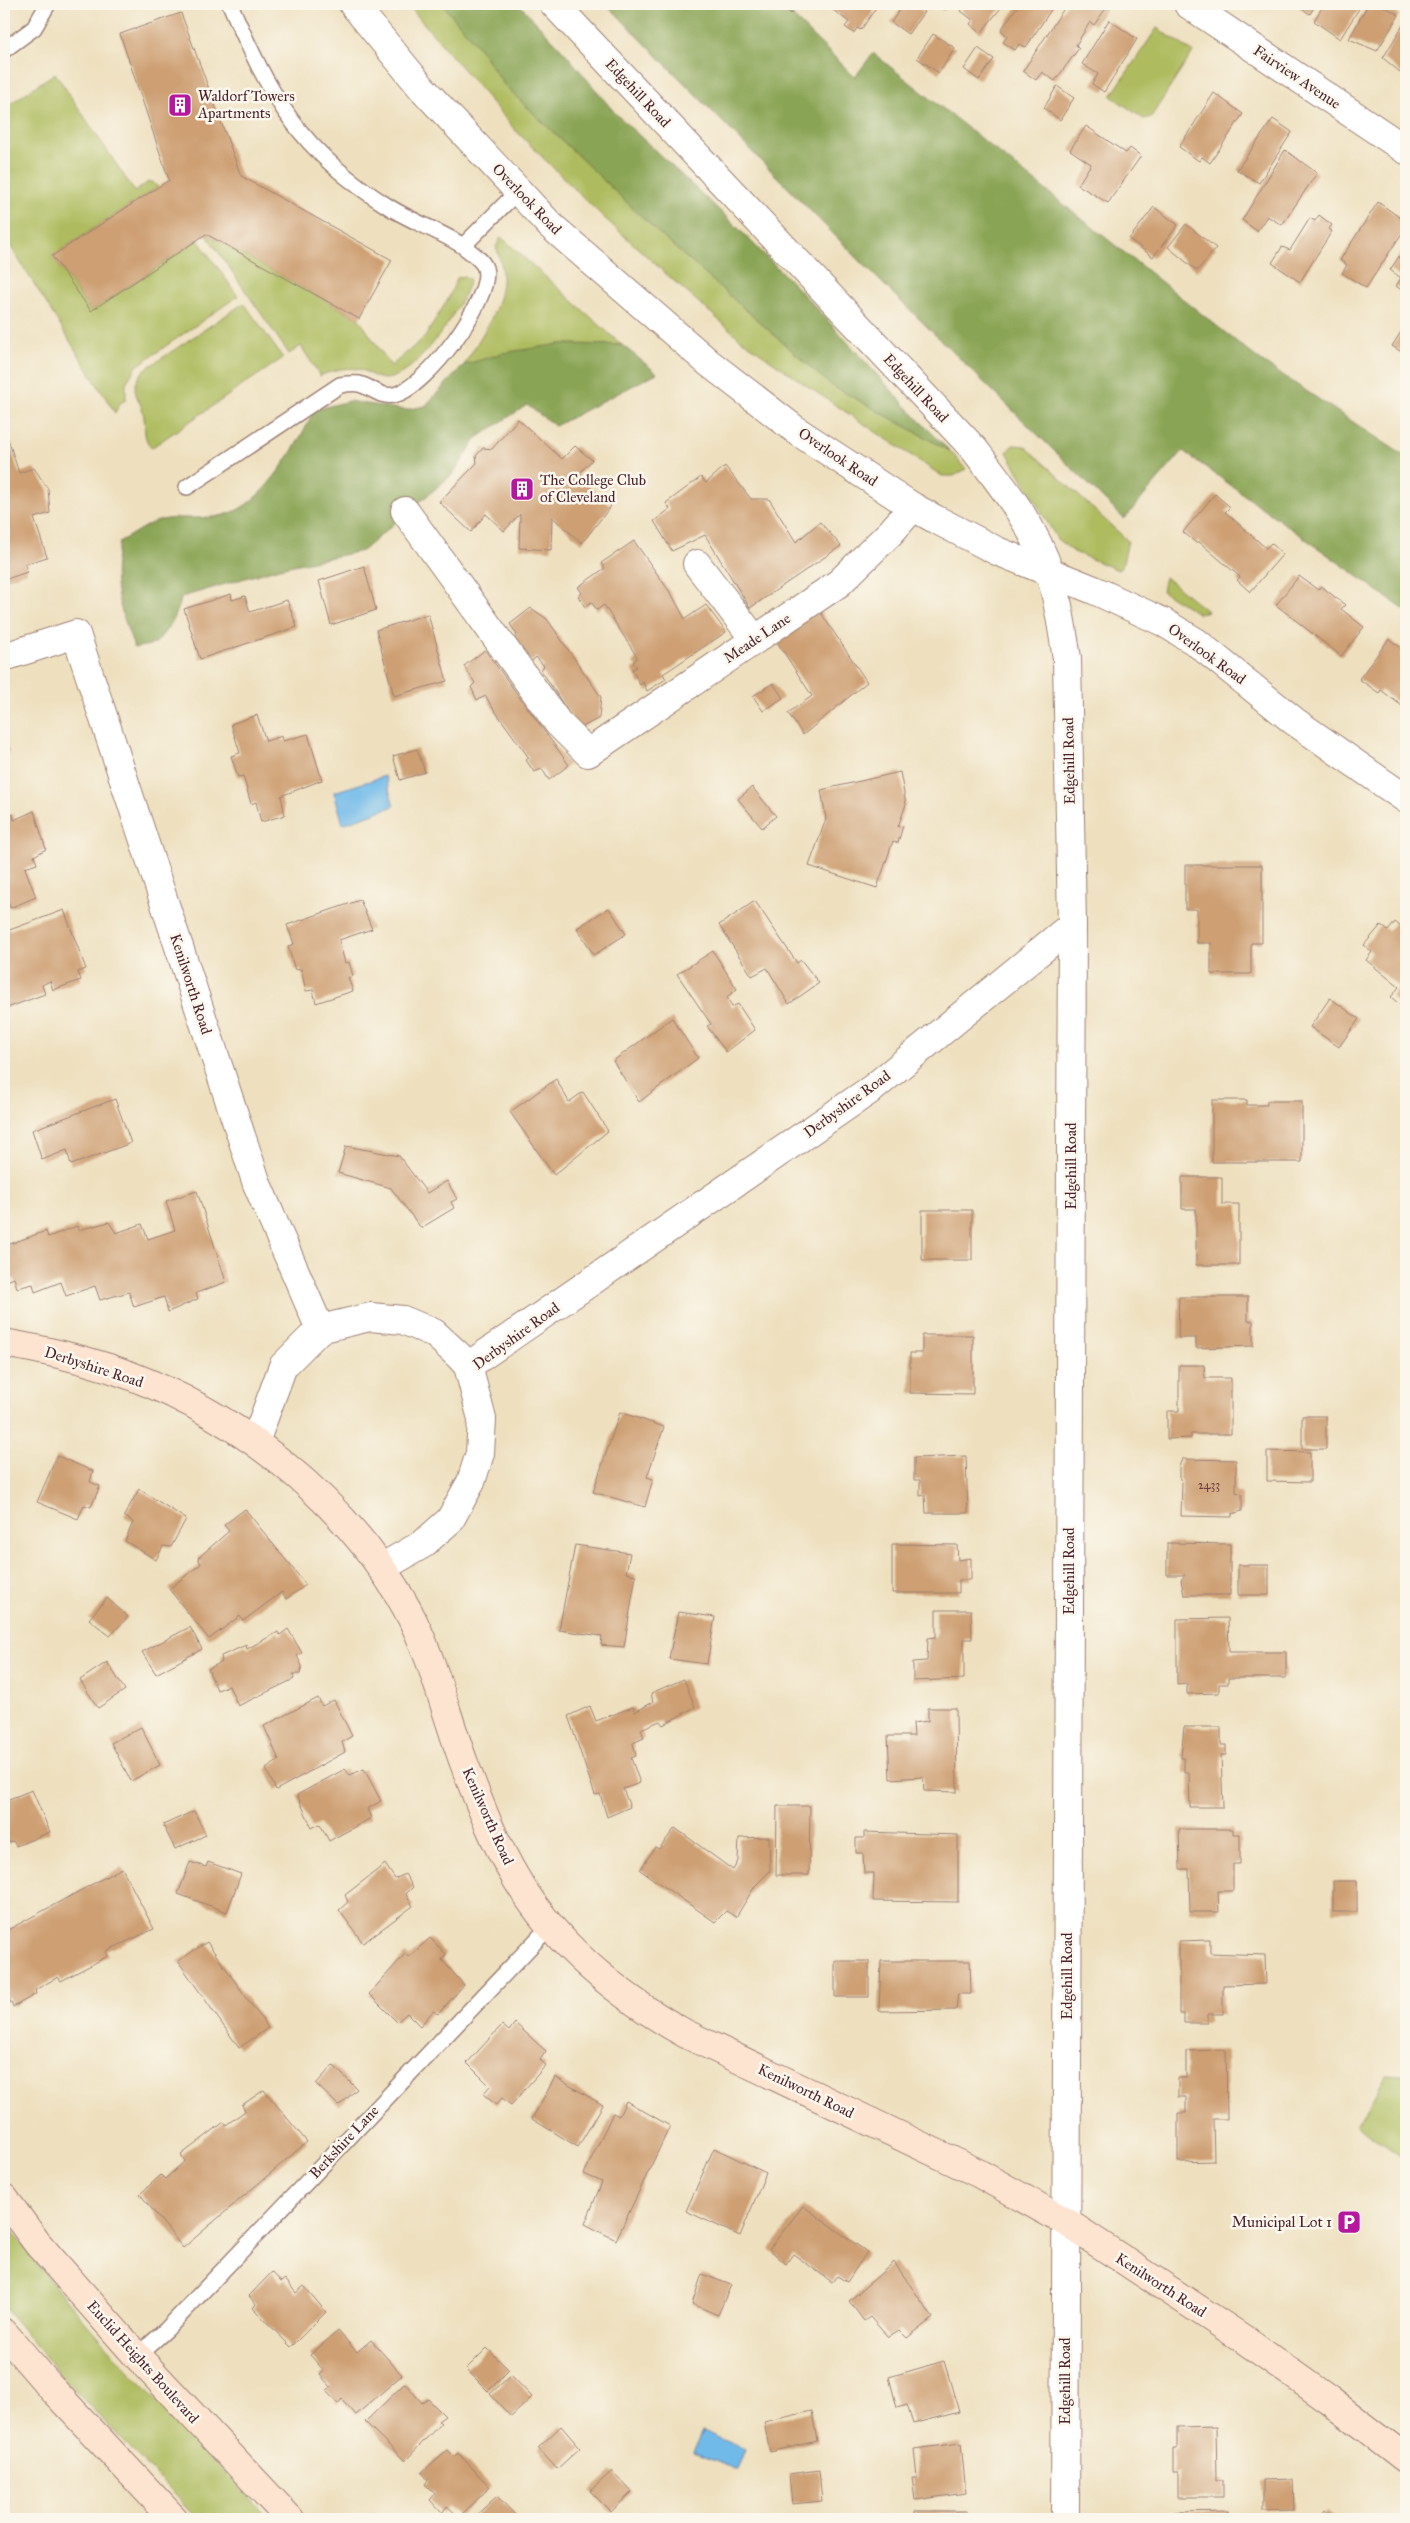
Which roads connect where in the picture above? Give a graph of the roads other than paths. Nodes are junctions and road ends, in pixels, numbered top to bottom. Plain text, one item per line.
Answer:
1 (48, 4) edge
2 (230, 4) edge
3 (353, 4) edge
4 (554, 4) edge
5 (1188, 4) edge
6 (4, 50) edge
7 (1406, 150) edge
8 (518, 192) junction
9 (464, 246) junction
10 (187, 487) dead end
11 (913, 507) junction
12 (405, 510) dead end
13 (698, 564) dead end
14 (1050, 573) junction
15 (755, 640) junction
16 (4, 657) edge
17 (1406, 800) edge
18 (1072, 925) junction
19 (320, 1329) junction
20 (4, 1343) edge
21 (468, 1366) junction
22 (255, 1442) junction
23 (381, 1568) junction
24 (550, 1926) junction
25 (4, 2198) edge
26 (1066, 2222) junction
27 (4, 2334) edge
28 (137, 2356) junction
29 (1406, 2460) edge
30 (174, 2519) edge
31 (290, 2519) edge
32 (1065, 2519) edge

1 - 6 lane
2 - 9 lane
3 - 8 street, Overlook Road
4 - 14 street, Edgehill Road
5 - 7 street, Fairview Avenue
8 - 9 lane
8 - 11 street, Overlook Road
9 - 10 lane
11 - 14 street, Overlook Road
11 - 15 street, Meade Lane
12 - 15 street, Meade Lane
13 - 15 street
14 - 17 street, Overlook Road
14 - 18 street, Edgehill Road
16 - 19 street, Kenilworth Road
18 - 21 street, Derbyshire Road
18 - 26 street, Edgehill Road
19 - 21 street
19 - 22 street
20 - 22 main road, Derbyshire Road
21 - 23 street, Derbyshire Road
22 - 23 main road, Derbyshire Road
23 - 24 main road, Kenilworth Road
24 - 26 main road, Kenilworth Road
24 - 28 lane, Berkshire Lane
25 - 28 main road, Euclid Heights Boulevard
26 - 29 main road, Kenilworth Road
26 - 32 street, Edgehill Road
27 - 30 main road
28 - 31 main road, Euclid Heights Boulevard

